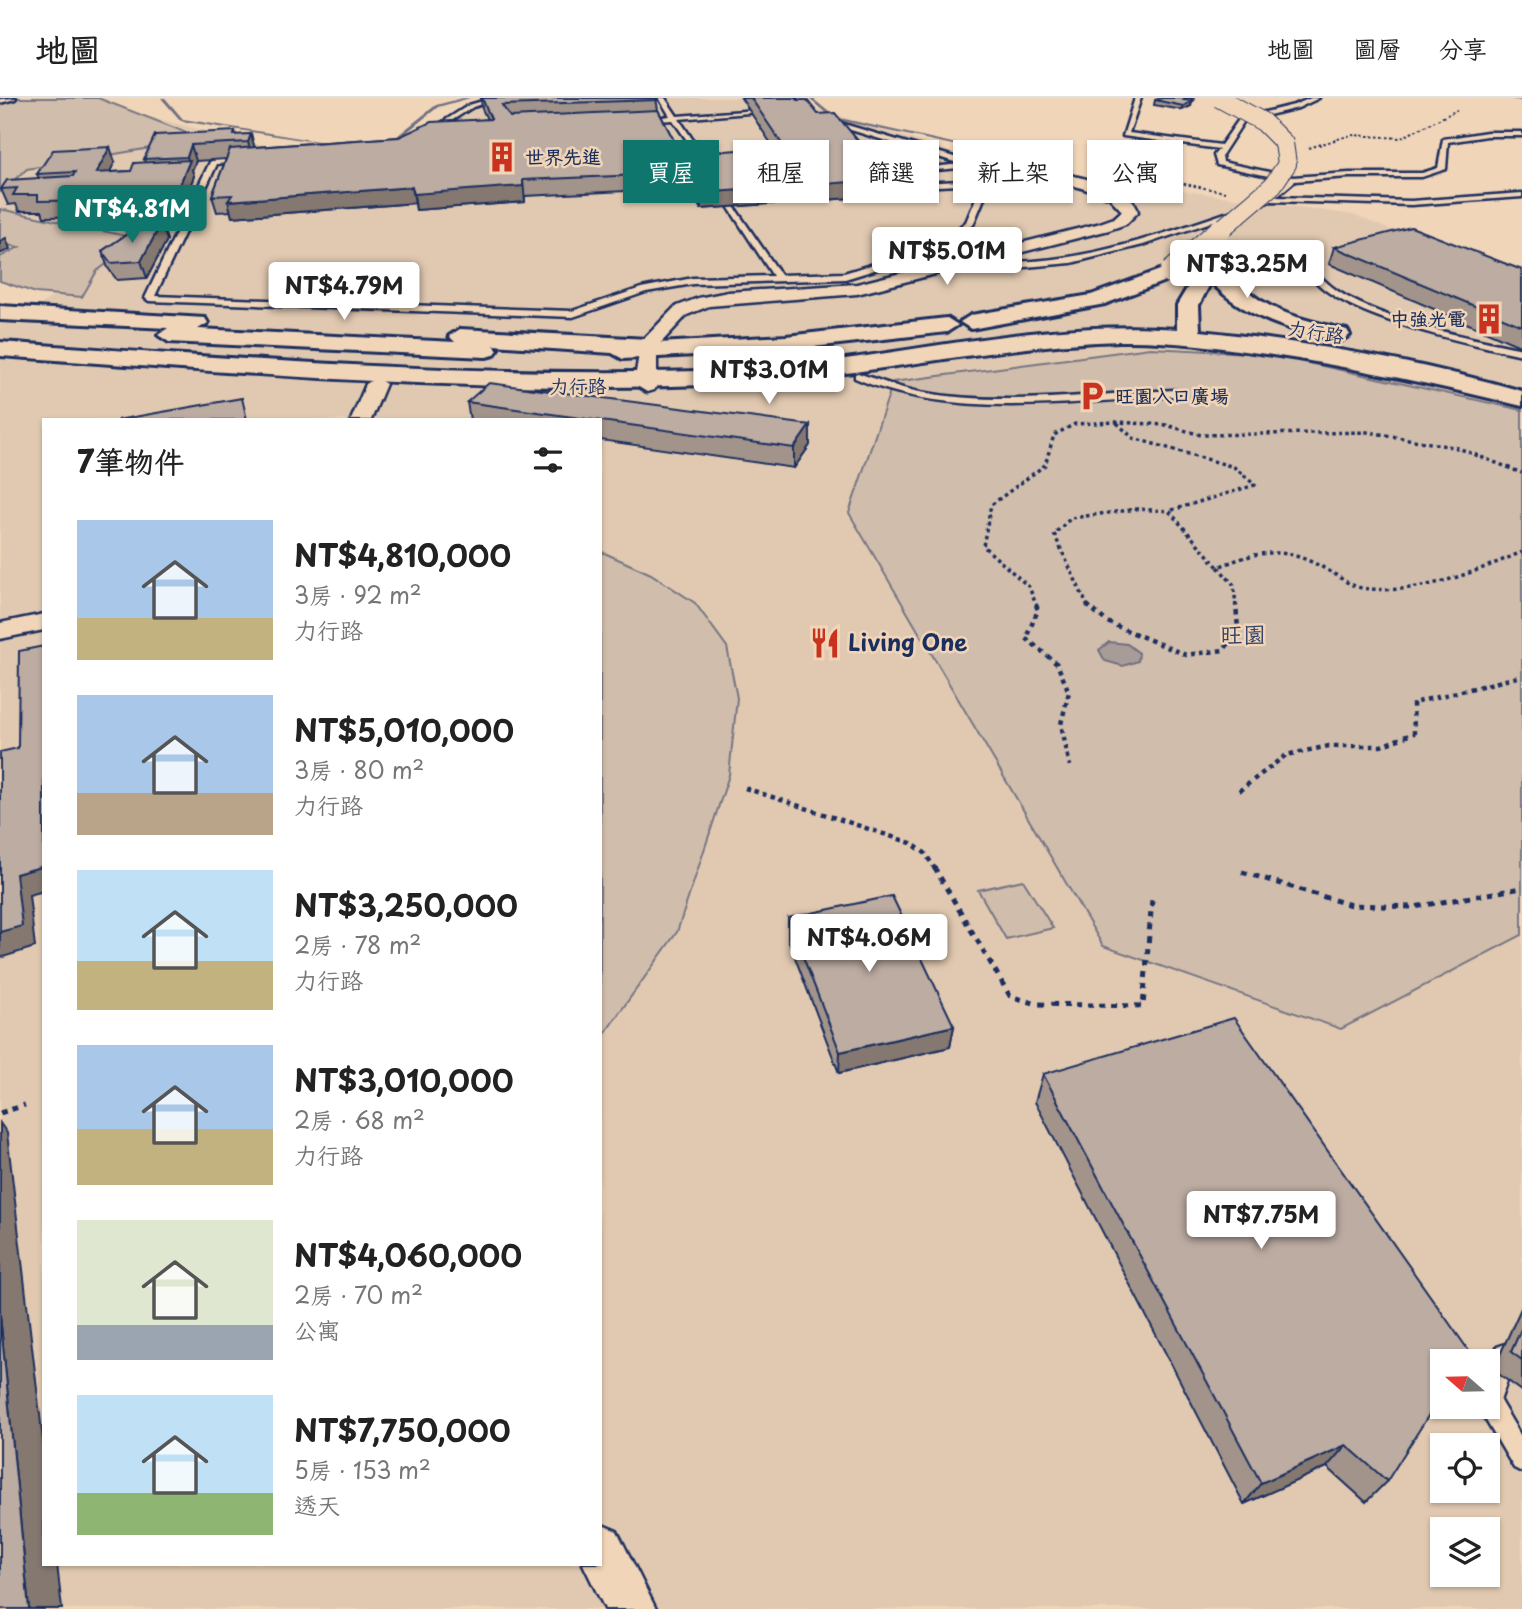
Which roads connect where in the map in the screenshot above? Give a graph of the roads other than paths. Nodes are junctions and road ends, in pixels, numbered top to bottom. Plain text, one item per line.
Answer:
1 (13, 98) edge
2 (500, 98) edge
3 (662, 98) edge
4 (1138, 98) edge
5 (1219, 98) edge
6 (1239, 98) edge
7 (1316, 98) edge
8 (0, 101) edge
9 (782, 111) edge
10 (675, 118) junction
11 (821, 118) edge
12 (634, 120) edge
13 (454, 132) edge
14 (427, 134) junction
15 (1522, 134) edge
16 (415, 137) edge
17 (690, 140) edge
18 (1225, 148) junction
19 (953, 159) edge
20 (254, 160) edge
21 (953, 167) edge
22 (1293, 179) junction
23 (1073, 181) edge
24 (953, 183) edge
25 (719, 186) edge
26 (1522, 195) edge
27 (1269, 199) junction
28 (978, 203) edge
29 (1237, 240) dead end
30 (967, 262) junction
31 (1309, 264) dead end
32 (1171, 272) junction
33 (778, 277) junction
34 (0, 313) edge
35 (1147, 314) junction
36 (962, 323) junction
37 (0, 325) edge
38 (1189, 326) junction
39 (1345, 337) junction
40 (0, 349) edge
41 (647, 349) junction
42 (1522, 352) edge
43 (0, 363) edge
44 (858, 376) junction
45 (1522, 380) edge
46 (646, 383) junction
47 (376, 384) junction
48 (1174, 393) dead end
49 (1522, 399) edge
50 (362, 418) edge
51 (42, 622) edge
52 (0, 631) edge
53 (1513, 1334) dead end
54 (1500, 1370) edge
55 (1498, 1419) edge
56 (1522, 1460) edge
57 (602, 1552) edge
58 (631, 1609) edge

1 - 8 lane
2 - 14 lane
3 - 10 lane
4 - 18 lane
5 - 32 street, bridge
6 - 29 street
7 - 18 lane
9 - 10 lane
10 - 12 lane
10 - 17 lane
11 - 19 lane
13 - 14 lane
14 - 16 lane
15 - 22 lane
18 - 22 lane
20 - 33 lane
21 - 24 lane
22 - 27 lane
23 - 30 street
25 - 33 lane
26 - 27 lane
27 - 30 lane
28 - 33 lane
30 - 41 street
31 - 42 lane
32 - 35 street
32 - 36 street
34 - 41 street, 力行路
35 - 36 street, 力行路
35 - 38 street, 力行路
35 - 44 street, 力行路
35 - 46 street, 力行路
36 - 41 street, 力行路
37 - 41 street, 力行路
38 - 39 street, 力行路
38 - 39 street
38 - 49 street, 力行路
39 - 45 street, 力行路
40 - 46 street, 力行路
41 - 46 street
43 - 47 street, 力行路
44 - 46 street, 力行路
44 - 48 lane
46 - 47 street, 力行路
47 - 50 street
51 - 52 street
53 - 54 lane
55 - 56 lane
57 - 58 street

